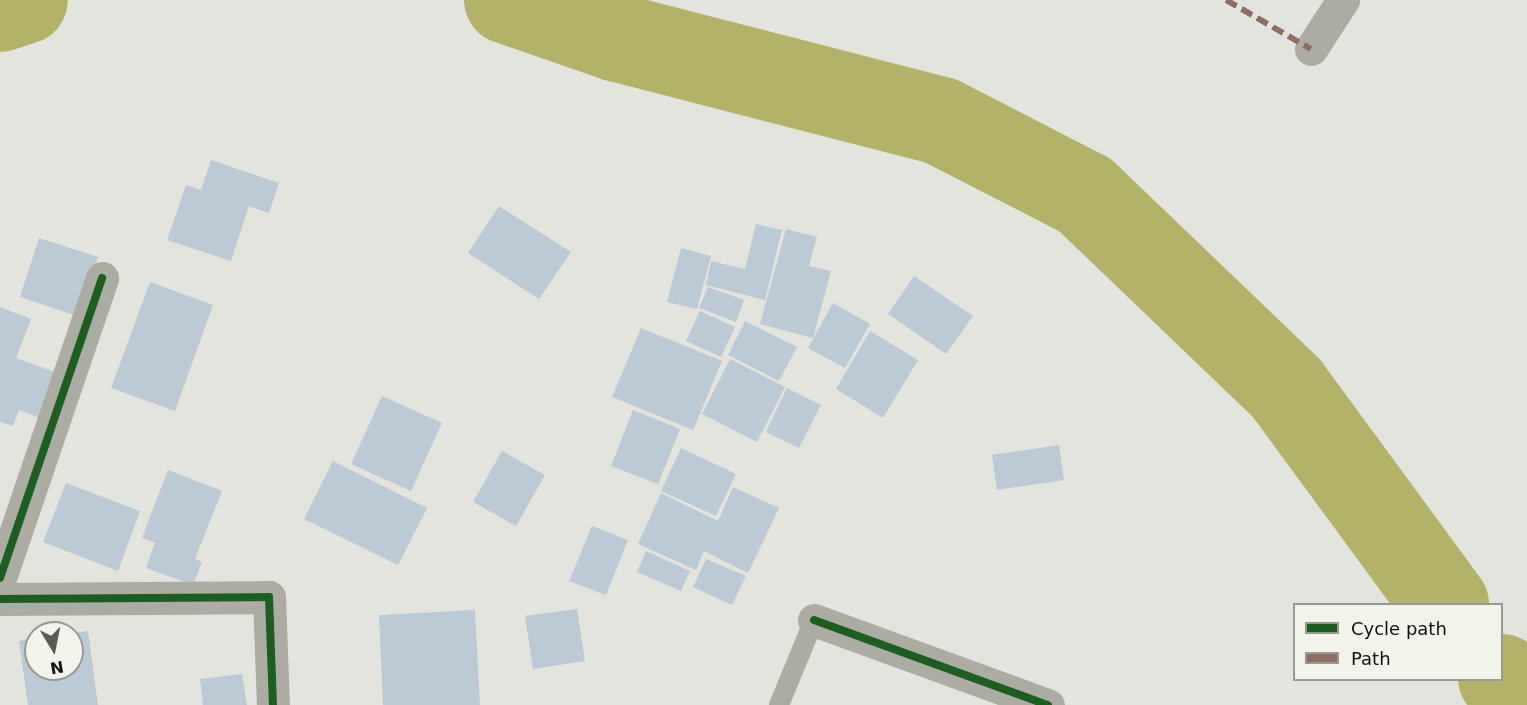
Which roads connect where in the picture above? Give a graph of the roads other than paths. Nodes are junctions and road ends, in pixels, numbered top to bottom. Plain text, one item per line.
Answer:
1 (1343, 0) edge
2 (1311, 49) dead end
3 (102, 278) dead end
4 (0, 578) edge
5 (0, 599) edge
6 (814, 620) joint
7 (273, 705) edge
8 (779, 705) edge
9 (1048, 705) edge

1 - 2 street
3 - 4 street
5 - 7 street
6 - 8 lane
6 - 9 street

